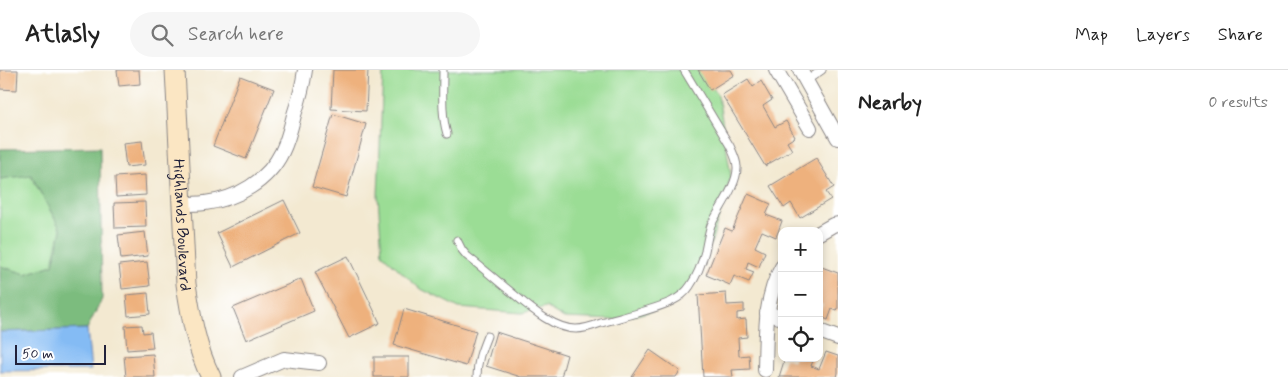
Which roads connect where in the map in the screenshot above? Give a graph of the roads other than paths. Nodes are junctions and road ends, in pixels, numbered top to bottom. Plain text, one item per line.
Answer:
1 (175, 70) edge
2 (305, 70) edge
3 (444, 70) edge
4 (684, 70) edge
5 (776, 70) edge
6 (822, 70) edge
7 (803, 76) edge
8 (810, 128) dead end
9 (446, 134) dead end
10 (838, 138) edge
11 (182, 204) junction
12 (838, 224) edge
13 (823, 231) edge
14 (458, 240) dead end
15 (779, 272) edge
16 (767, 313) junction
17 (779, 317) edge
18 (823, 333) edge
19 (487, 336) dead end
20 (838, 338) edge
21 (319, 363) dead end
22 (765, 370) dead end
23 (211, 377) edge
24 (242, 377) edge
25 (477, 377) edge

1 - 11 street, Highlands Boulevard
2 - 11 street
3 - 9 lane
4 - 14 lane
5 - 8 street
6 - 7 lane
7 - 10 street
11 - 23 street, Highlands Boulevard
12 - 13 street
15 - 16 street
16 - 17 street
16 - 22 street
18 - 20 street
19 - 25 lane
21 - 24 street

